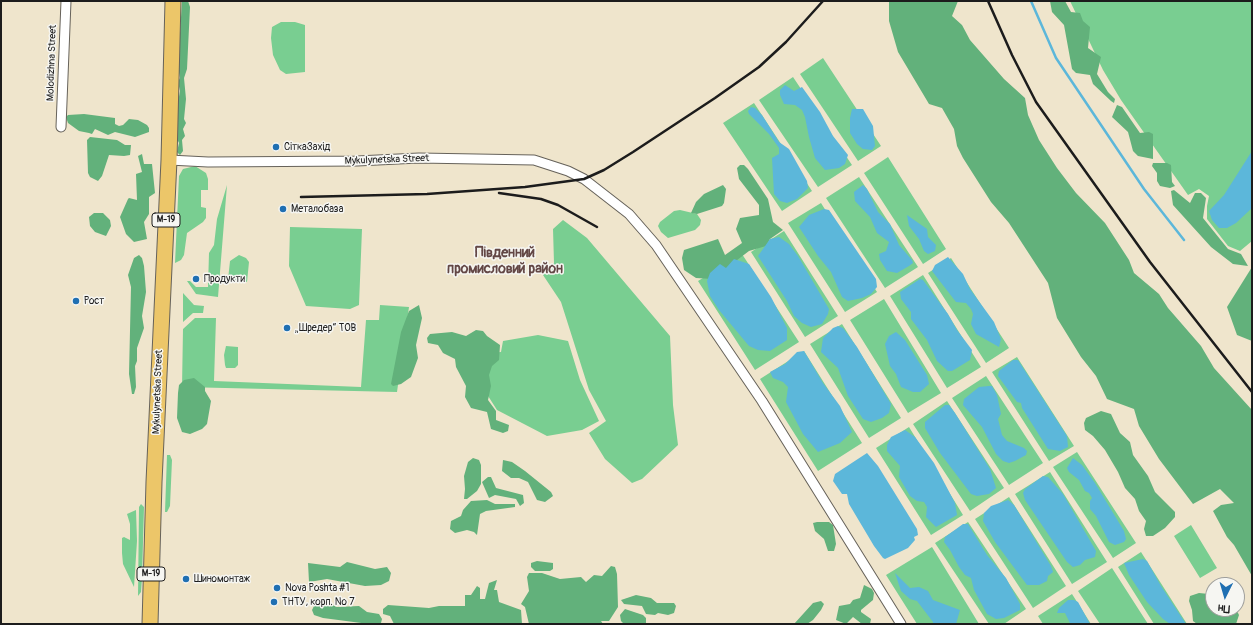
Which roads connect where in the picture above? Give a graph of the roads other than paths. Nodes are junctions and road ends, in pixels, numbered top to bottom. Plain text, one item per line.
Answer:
1 (66, 1) edge
2 (173, 1) edge
3 (60, 127) dead end
4 (169, 160) junction
5 (150, 624) edge
6 (901, 624) edge

1 - 3 street, Molodizhna Street
2 - 4 highway, Mykulynetska Street / М-19
4 - 5 highway, Mykulynetska Street / М-19
4 - 6 street, Mykulynetska Street

